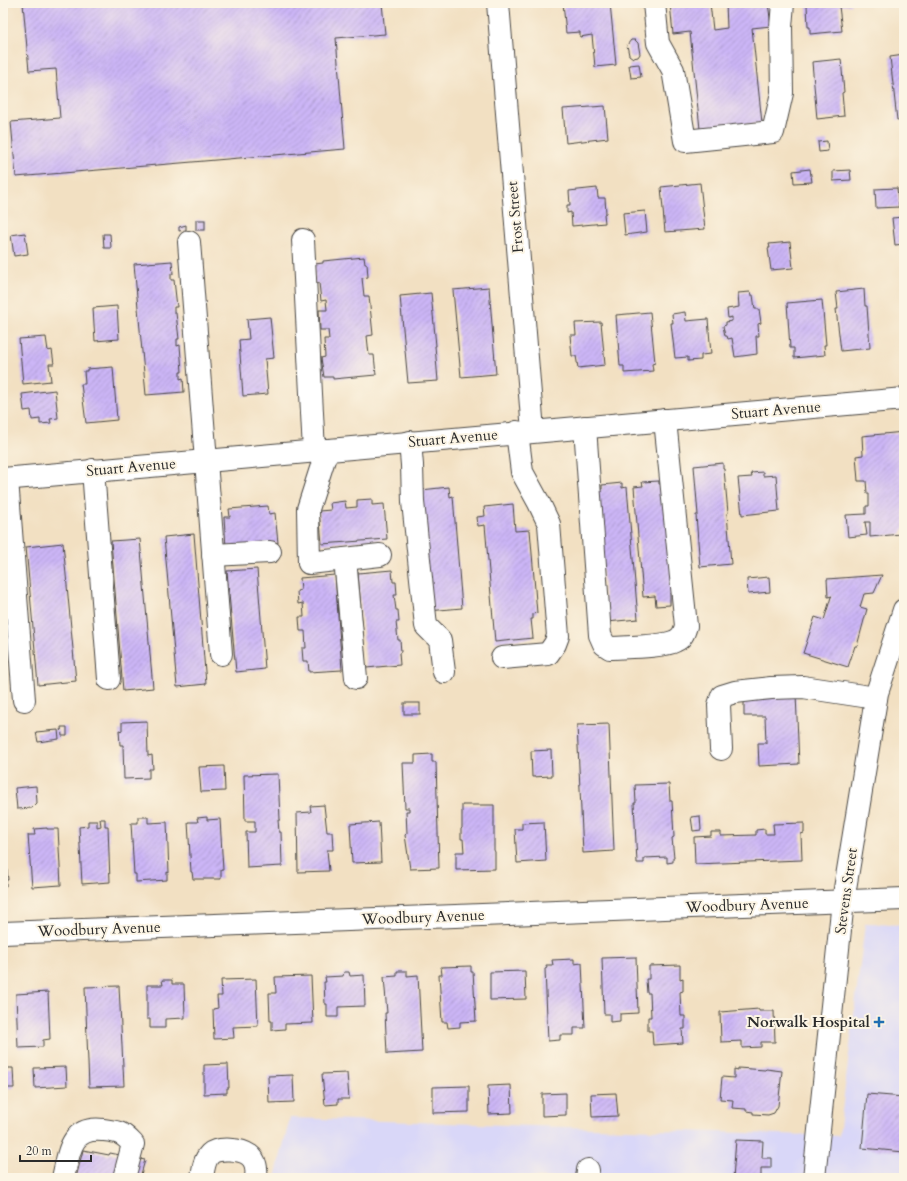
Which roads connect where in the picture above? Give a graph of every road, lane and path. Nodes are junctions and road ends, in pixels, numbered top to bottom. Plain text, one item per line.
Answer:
1 (498, 3) edge
2 (654, 3) edge
3 (783, 3) edge
4 (303, 240) dead end
5 (189, 242) dead end
6 (904, 399) edge
7 (665, 420) junction
8 (585, 427) junction
9 (525, 432) junction
10 (410, 442) junction
11 (321, 450) junction
12 (206, 461) junction
13 (93, 470) junction
14 (5, 479) edge
15 (270, 552) dead end
16 (380, 555) dead end
17 (213, 556) junction
18 (346, 559) junction
19 (904, 610) edge
20 (221, 654) dead end
21 (502, 658) dead end
22 (444, 672) dead end
23 (356, 678) dead end
24 (109, 679) dead end
25 (876, 698) junction
26 (24, 700) dead end
27 (721, 749) dead end
28 (904, 899) edge
29 (843, 901) junction
30 (3, 933) edge
31 (204, 1169) edge
32 (256, 1176) edge
33 (63, 1178) edge
34 (124, 1178) edge
35 (814, 1178) edge

1 - 9 street, Frost Street
2 - 3 street
4 - 11 street
5 - 12 street
6 - 7 street, Stuart Avenue
7 - 8 street, Stuart Avenue
7 - 8 street
8 - 9 street, Stuart Avenue
9 - 10 street, Stuart Avenue
9 - 21 street, Frost Street
10 - 11 street, Stuart Avenue
10 - 22 street
11 - 12 street, Stuart Avenue
11 - 18 street
12 - 13 street, Stuart Avenue
12 - 17 street
13 - 14 street, Stuart Avenue
13 - 24 street
14 - 26 street
15 - 17 street
16 - 18 street
17 - 20 street
18 - 23 street
19 - 25 street, Stevens Street
25 - 27 street
25 - 29 street, Stevens Street
28 - 29 street, Woodbury Avenue
29 - 30 street, Woodbury Avenue
29 - 35 street, Stevens Street
31 - 32 street
33 - 34 street

